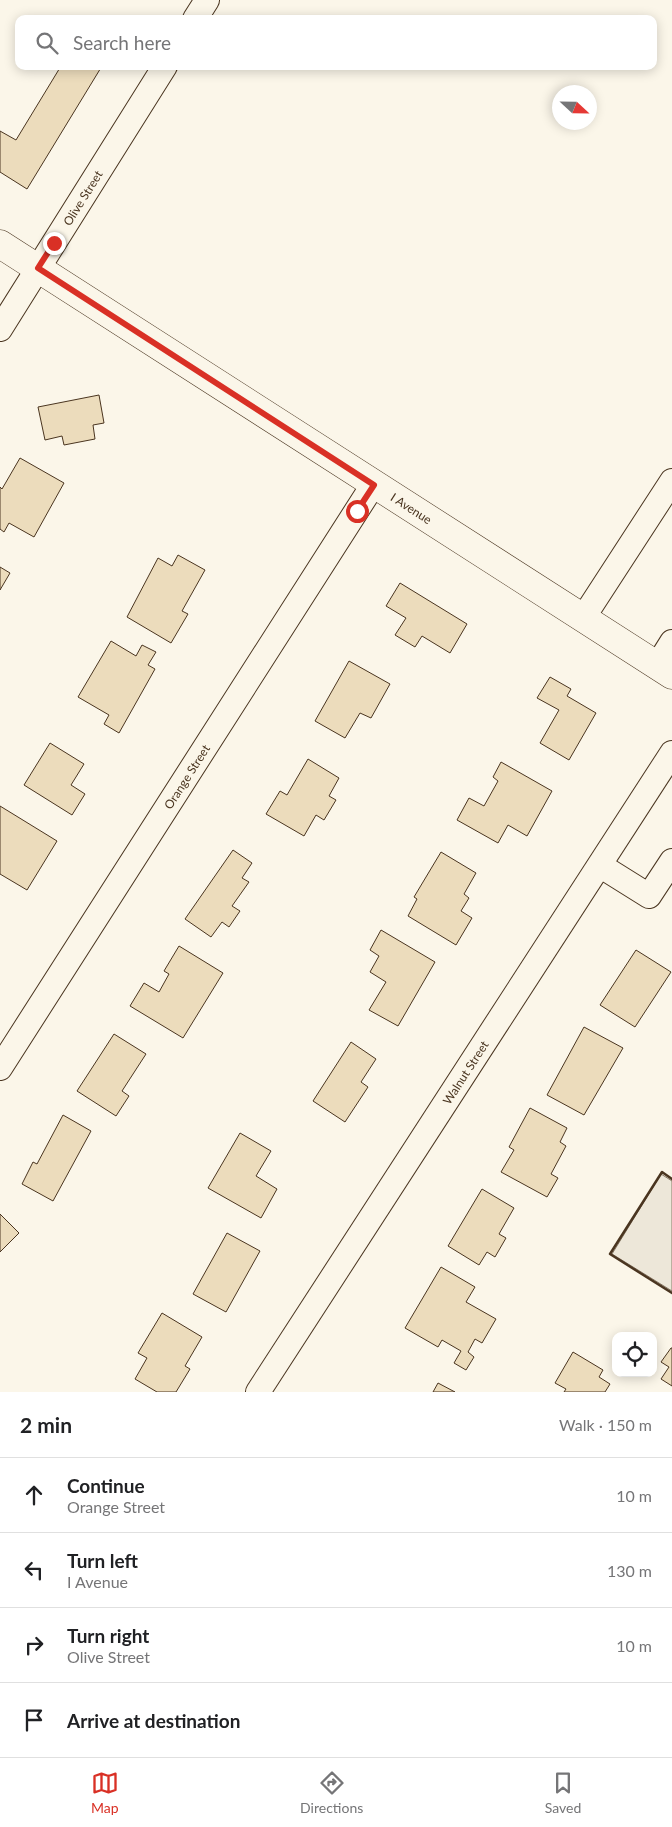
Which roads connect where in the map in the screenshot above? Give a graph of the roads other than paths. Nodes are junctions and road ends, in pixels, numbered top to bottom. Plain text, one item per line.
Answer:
1 (207, 0) edge
2 (198, 15) edge
3 (162, 70) edge
4 (0, 244) edge
5 (38, 268) junction
6 (0, 329) edge
7 (672, 481) edge
8 (374, 485) junction
9 (583, 618) junction
10 (672, 642) edge
11 (665, 670) edge
12 (672, 753) edge
13 (672, 861) edge
14 (601, 866) junction
15 (663, 894) edge
16 (0, 1068) edge
17 (258, 1392) edge

1 - 2 street
3 - 5 street, Olive Street
4 - 5 main road, I Avenue
5 - 6 street, Olive Street
5 - 8 main road, I Avenue
7 - 9 street
8 - 9 main road, I Avenue
8 - 16 street, Orange Street
9 - 11 main road, I Avenue
10 - 11 street
12 - 14 street, Walnut Street
13 - 15 street
14 - 15 street
14 - 17 street, Walnut Street

